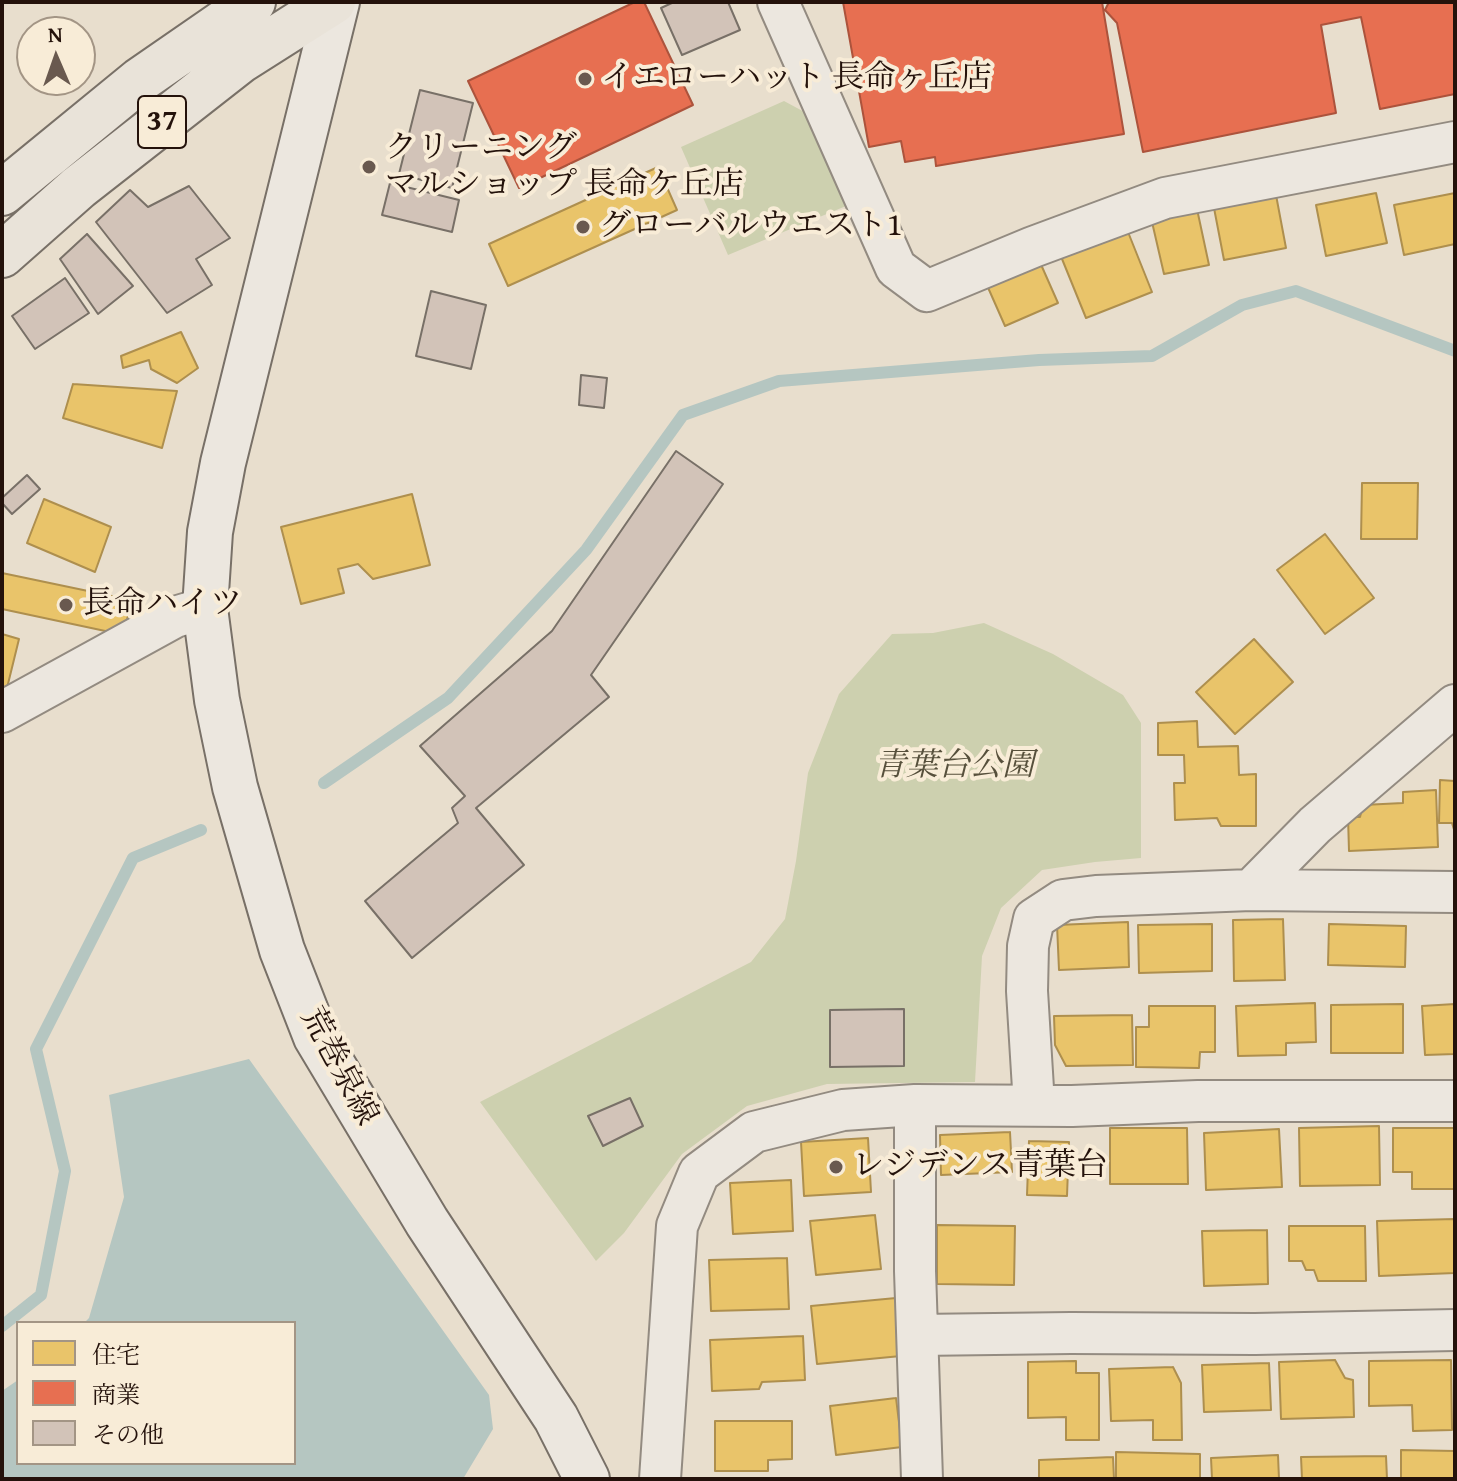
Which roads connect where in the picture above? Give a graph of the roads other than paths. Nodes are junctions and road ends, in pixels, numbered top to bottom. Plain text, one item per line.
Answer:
1 (253, 2) edge
2 (335, 2) edge
3 (778, 2) edge
4 (1455, 142) edge
5 (2, 193) edge
6 (2, 255) edge
7 (205, 608) junction
8 (1455, 705) edge
9 (2, 712) edge
10 (1251, 890) junction
11 (1455, 892) edge
12 (1455, 1101) edge
13 (915, 1105) junction
14 (1034, 1105) junction
15 (1455, 1330) edge
16 (918, 1335) junction
17 (587, 1479) edge
18 (660, 1479) edge
19 (922, 1479) edge

1 - 5 main road, 37
2 - 6 main road, 37
2 - 7 street, 荒巻泉線
3 - 4 street
7 - 9 street
7 - 17 street, 荒巻泉線
8 - 10 street
10 - 11 street
10 - 14 street
12 - 14 street
13 - 14 street
13 - 16 street
13 - 18 street
15 - 16 street
16 - 19 street

